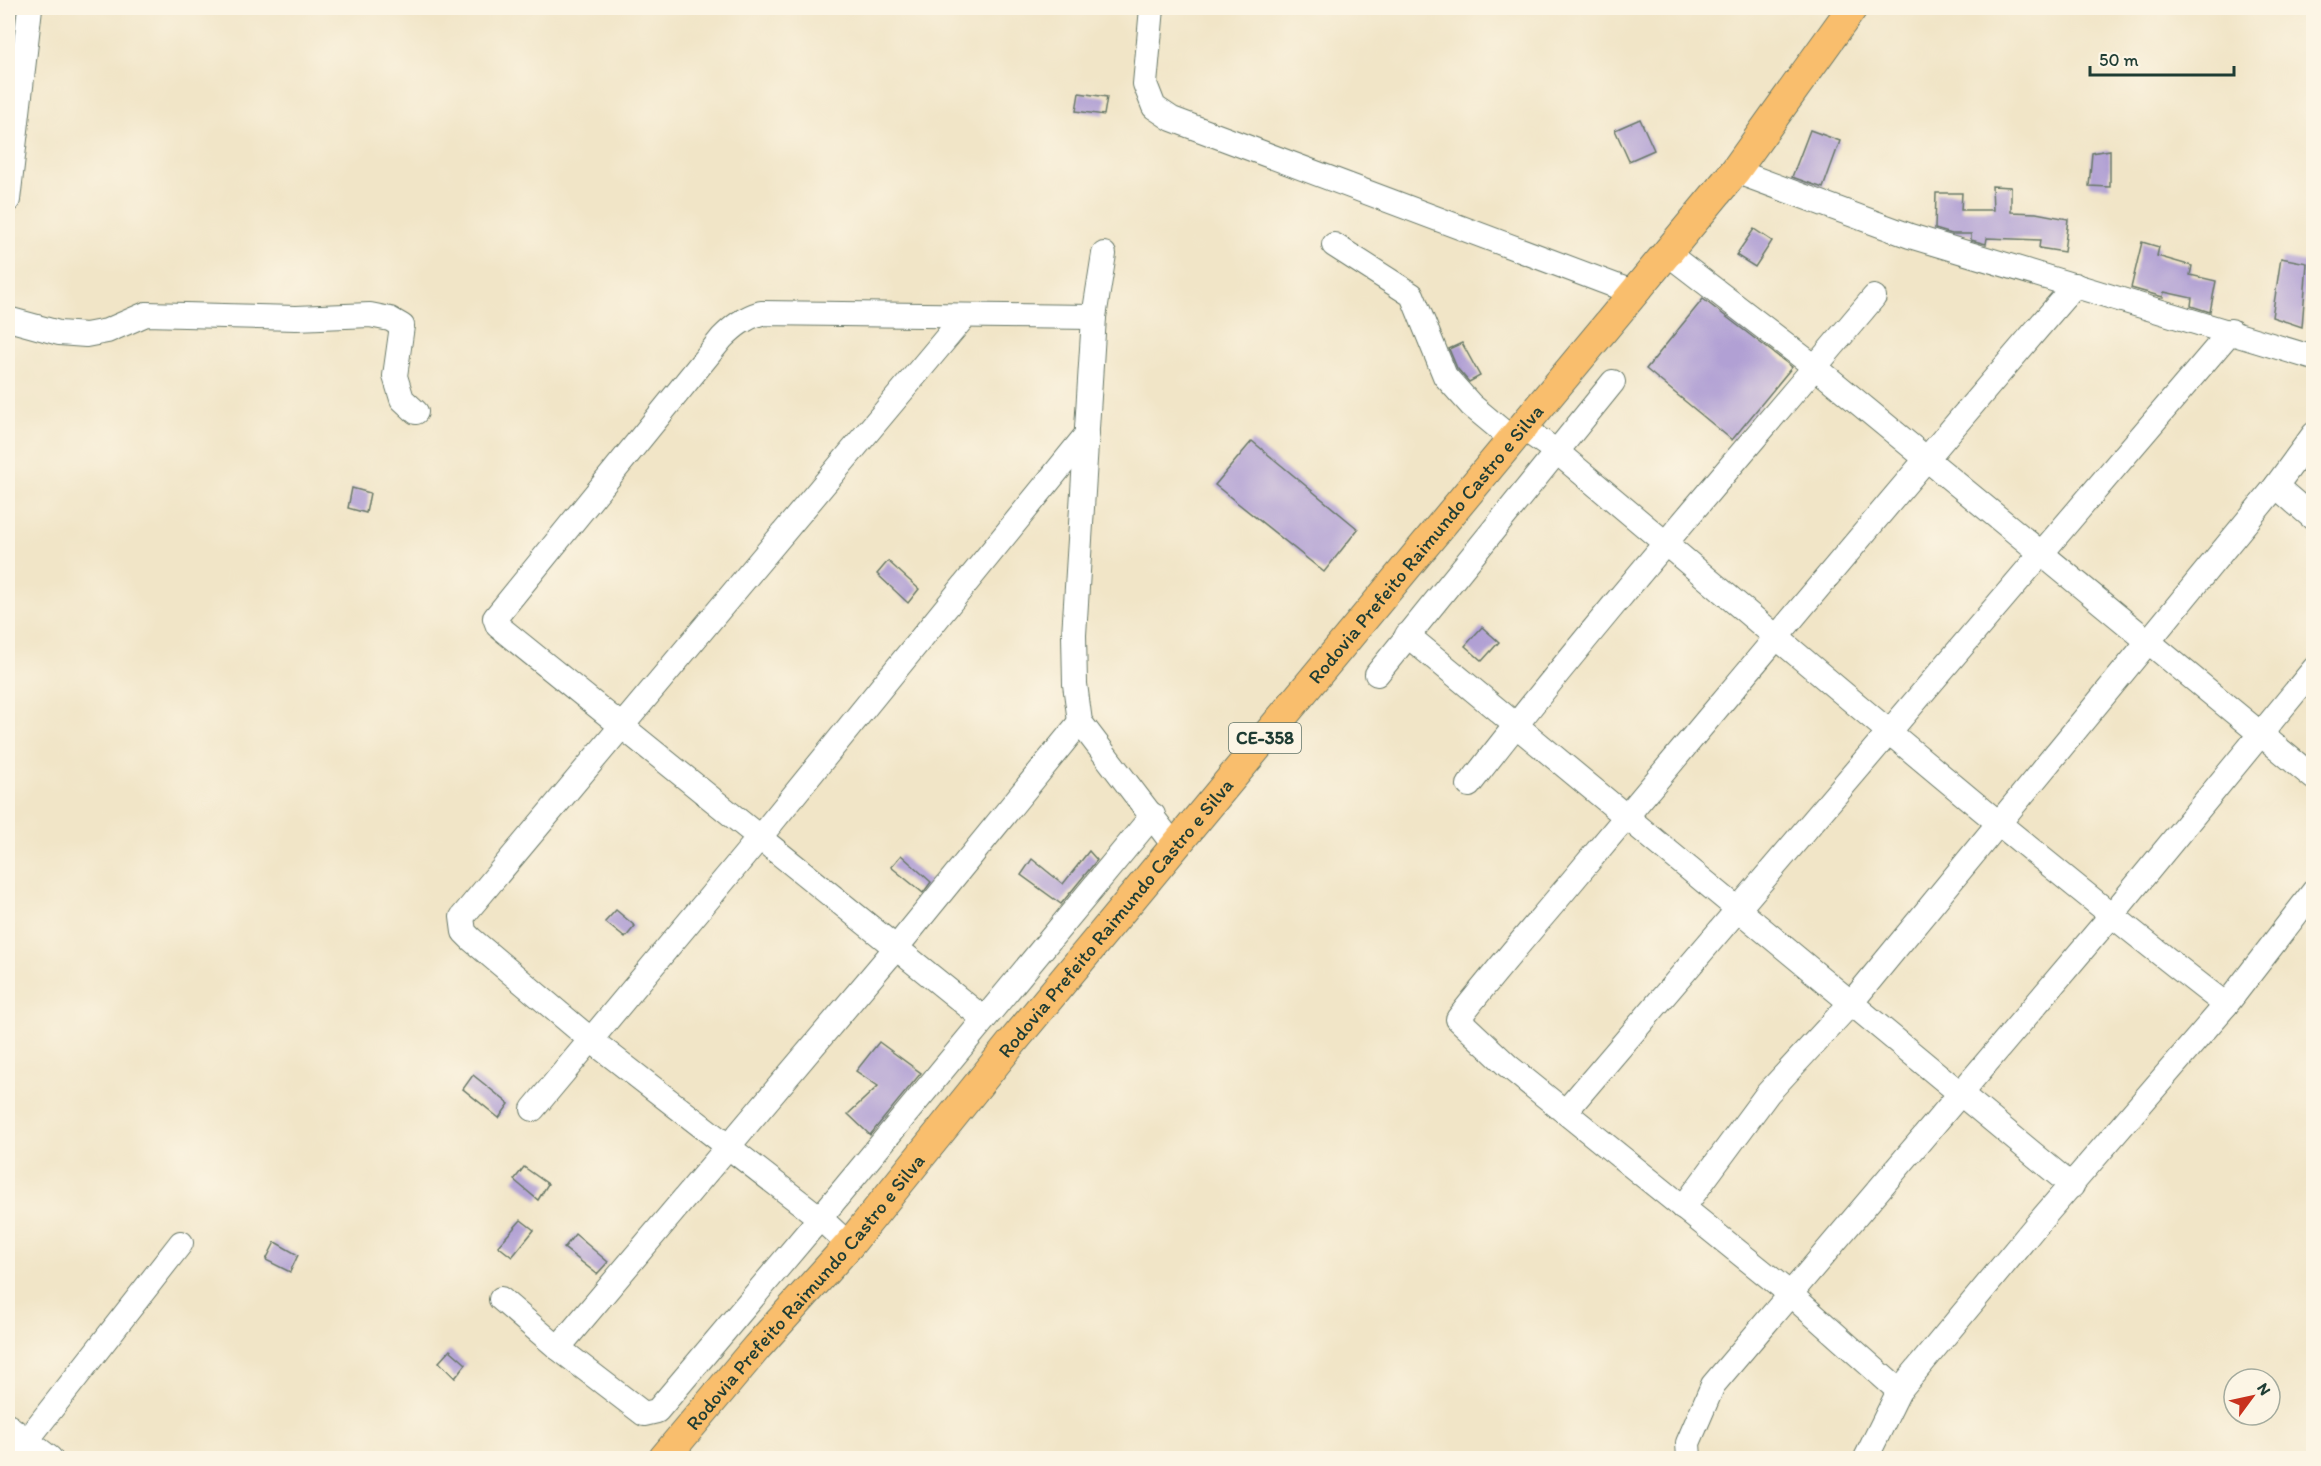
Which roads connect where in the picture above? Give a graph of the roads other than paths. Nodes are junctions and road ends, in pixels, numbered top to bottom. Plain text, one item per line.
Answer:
1 (30, 8) edge
2 (1152, 8) edge
3 (1852, 8) edge
4 (1735, 171) junction
5 (8, 200) edge
6 (1334, 245) dead end
7 (1667, 253) junction
8 (1104, 254) dead end
9 (2075, 285) junction
10 (1632, 292) junction
11 (1874, 297) dead end
12 (964, 317) junction
13 (1094, 317) junction
14 (8, 319) edge
15 (2232, 331) junction
16 (2313, 358) edge
17 (1815, 367) junction
18 (1613, 382) dead end
19 (416, 412) dead end
20 (1087, 434) junction
21 (1518, 434) junction
22 (2313, 434) edge
23 (1557, 452) junction
24 (1926, 457) junction
25 (2276, 486) junction
26 (2313, 519) edge
27 (1666, 543) junction
28 (2042, 552) junction
29 (1407, 635) junction
30 (1777, 635) junction
31 (2147, 640) junction
32 (2313, 669) edge
33 (1377, 674) dead end
34 (1080, 722) junction
35 (1516, 725) junction
36 (622, 726) junction
37 (1890, 734) junction
38 (2261, 736) junction
39 (2313, 778) edge
40 (1469, 785) dead end
41 (1153, 815) junction
42 (1625, 816) junction
43 (1999, 825) junction
44 (760, 837) junction
45 (1176, 848) junction
46 (2313, 891) edge
47 (1738, 909) junction
48 (2111, 916) junction
49 (896, 948) junction
50 (1851, 1003) junction
51 (2226, 1005) junction
52 (984, 1019) junction
53 (591, 1040) junction
54 (1959, 1095) junction
55 (532, 1109) dead end
56 (1565, 1112) junction
57 (727, 1146) junction
58 (2072, 1186) junction
59 (1683, 1208) junction
60 (820, 1218) junction
61 (182, 1243) dead end
62 (849, 1245) junction
63 (1789, 1293) junction
64 (501, 1299) dead end
65 (558, 1348) junction
66 (1899, 1391) junction
67 (8, 1426) edge
68 (20, 1449) edge
69 (674, 1455) edge
70 (50, 1458) edge
71 (1689, 1458) edge
72 (1866, 1458) edge

1 - 5 street
2 - 10 street
3 - 4 main road, Rodovia Prefeito Raimundo Castro e Silva / CE-358
4 - 7 main road, Rodovia Prefeito Raimundo Castro e Silva / CE-358
4 - 9 street
6 - 21 street
7 - 10 main road, Rodovia Prefeito Raimundo Castro e Silva / CE-358
7 - 17 street
8 - 13 street
9 - 15 street
9 - 24 street
10 - 21 main road, Rodovia Prefeito Raimundo Castro e Silva / CE-358
11 - 17 street
12 - 13 street
12 - 36 street
12 - 36 street
13 - 20 street
14 - 19 street
15 - 16 street
15 - 28 street
17 - 24 street
17 - 27 street
18 - 23 street
20 - 34 street
20 - 44 street
21 - 23 street
21 - 45 main road, Rodovia Prefeito Raimundo Castro e Silva / CE-358
22 - 25 street
23 - 27 street
23 - 29 street
24 - 28 street
24 - 30 street
25 - 26 street
25 - 31 street
27 - 30 street
27 - 35 street
28 - 31 street
28 - 37 street
29 - 33 street
29 - 35 street
30 - 37 street
30 - 42 street
31 - 38 street
31 - 43 street
32 - 38 street
34 - 41 street
34 - 49 street
35 - 40 street
35 - 42 street
36 - 44 street
36 - 53 street
37 - 43 street
37 - 47 street
38 - 39 street
38 - 48 street
41 - 45 street
41 - 52 street
42 - 47 street
42 - 56 street
43 - 48 street
43 - 50 street
44 - 49 street
44 - 53 street
45 - 62 main road, Rodovia Prefeito Raimundo Castro e Silva / CE-358
46 - 51 street
47 - 50 street
47 - 56 street
48 - 51 street
48 - 54 street
49 - 52 street
49 - 57 street
50 - 54 street
50 - 59 street
51 - 58 street
52 - 60 street
53 - 55 street
53 - 57 street
54 - 58 street
54 - 63 street
56 - 59 street
57 - 60 street
57 - 65 street
58 - 66 street
59 - 63 street
60 - 62 street
60 - 65 street
61 - 68 street
62 - 69 main road, Rodovia Prefeito Raimundo Castro e Silva / CE-358
63 - 66 street
63 - 71 street
64 - 65 street
66 - 72 street
67 - 68 street
68 - 70 street

